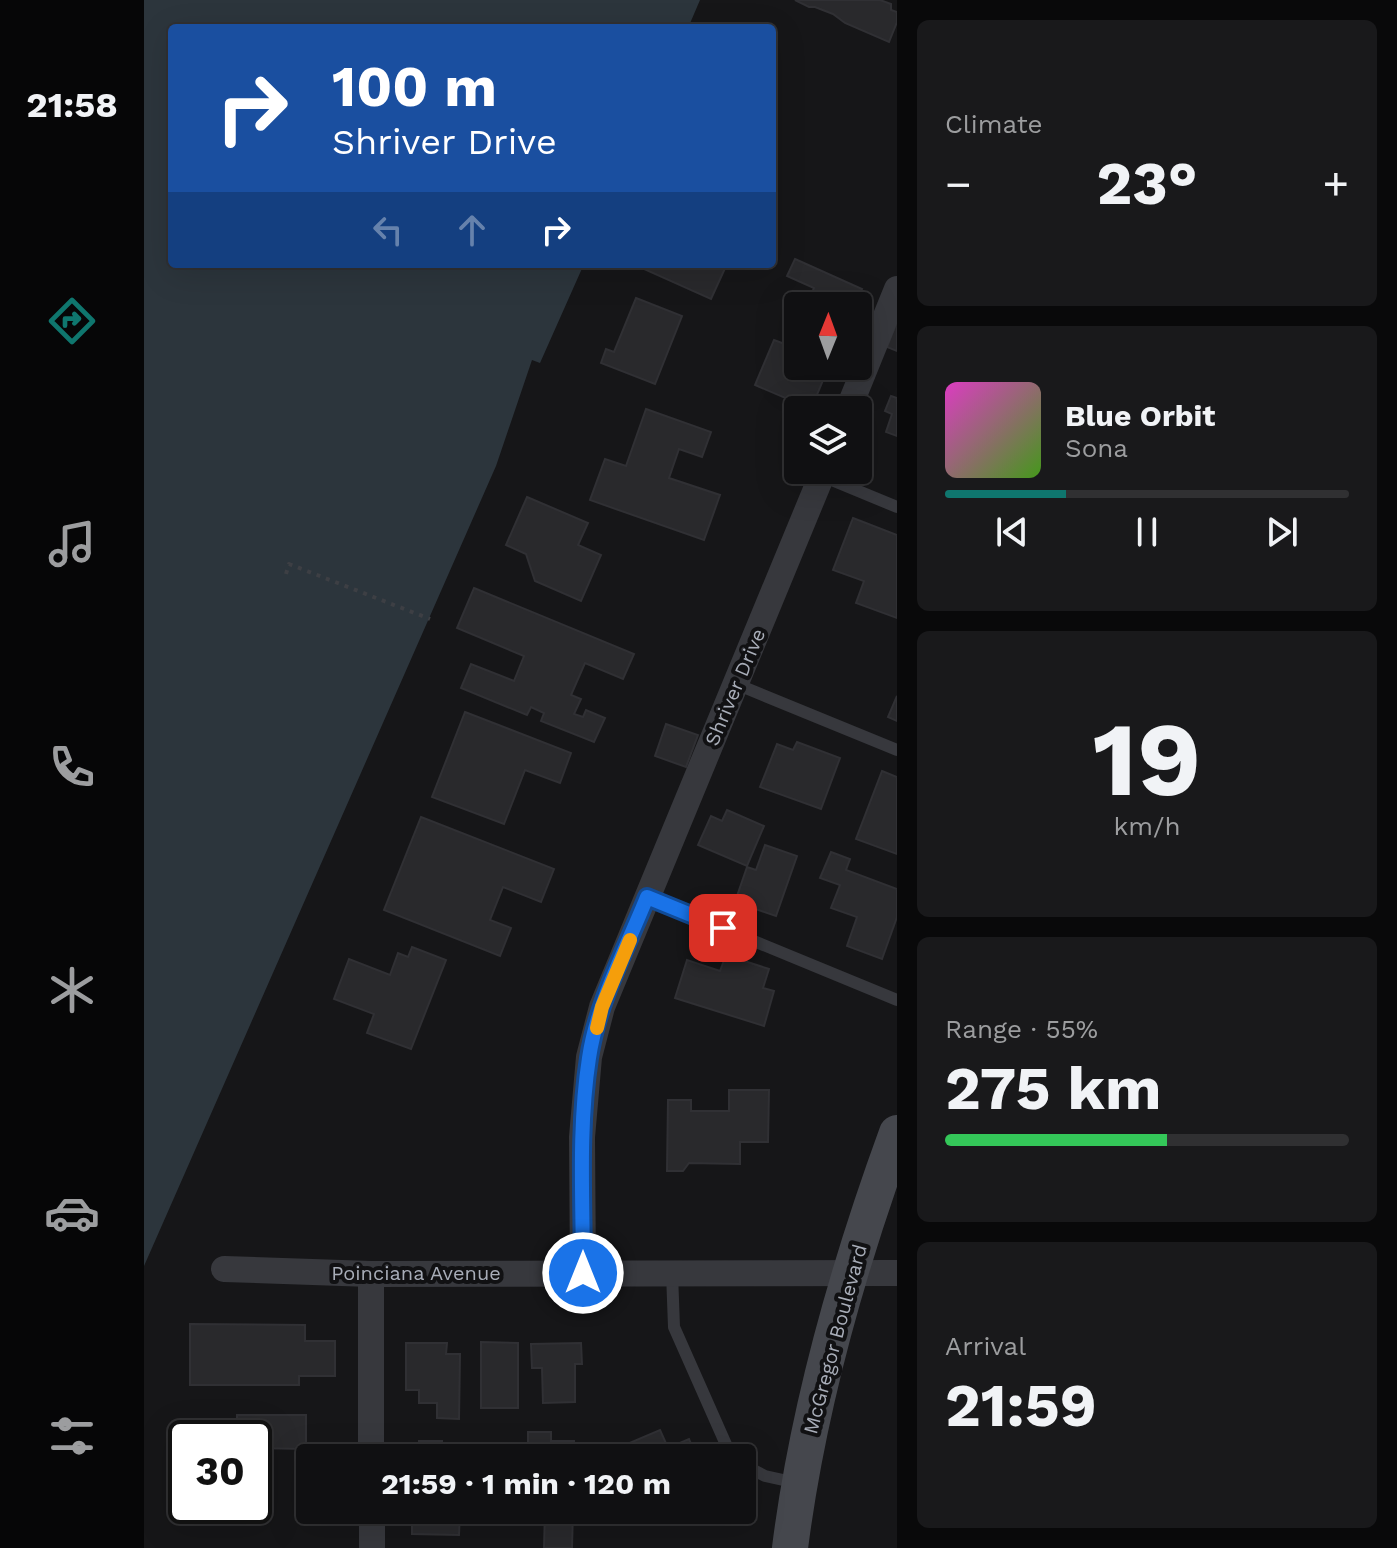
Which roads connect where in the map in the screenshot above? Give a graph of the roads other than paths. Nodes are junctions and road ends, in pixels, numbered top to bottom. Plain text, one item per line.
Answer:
1 (897, 289) edge
2 (854, 396) edge
3 (818, 484) edge
4 (847, 484) edge
5 (897, 507) edge
6 (736, 684) junction
7 (897, 750) edge
8 (647, 897) junction
9 (897, 1000) edge
10 (897, 1133) edge
11 (224, 1269) dead end
12 (583, 1273) junction
13 (672, 1273) junction
14 (849, 1273) junction
15 (897, 1273) edge
16 (371, 1274) junction
17 (371, 1444) edge
18 (726, 1444) edge
19 (756, 1471) edge
20 (801, 1484) junction
21 (372, 1524) edge
22 (372, 1548) edge
23 (790, 1548) edge

1 - 2 street
3 - 6 street, Shriver Drive
4 - 5 lane, Shriver Drive
6 - 7 lane
6 - 8 street, Shriver Drive
8 - 9 lane
8 - 12 street, Shriver Drive
10 - 14 main road, McGregor Boulevard
11 - 16 street, Poinciana Avenue
12 - 13 street, Poinciana Avenue
12 - 16 street, Poinciana Avenue
13 - 14 street, Poinciana Avenue
13 - 18 lane
14 - 15 street, Poinciana Avenue
14 - 20 main road, McGregor Boulevard
16 - 17 street
19 - 20 lane
20 - 23 main road, McGregor Boulevard
21 - 22 street

